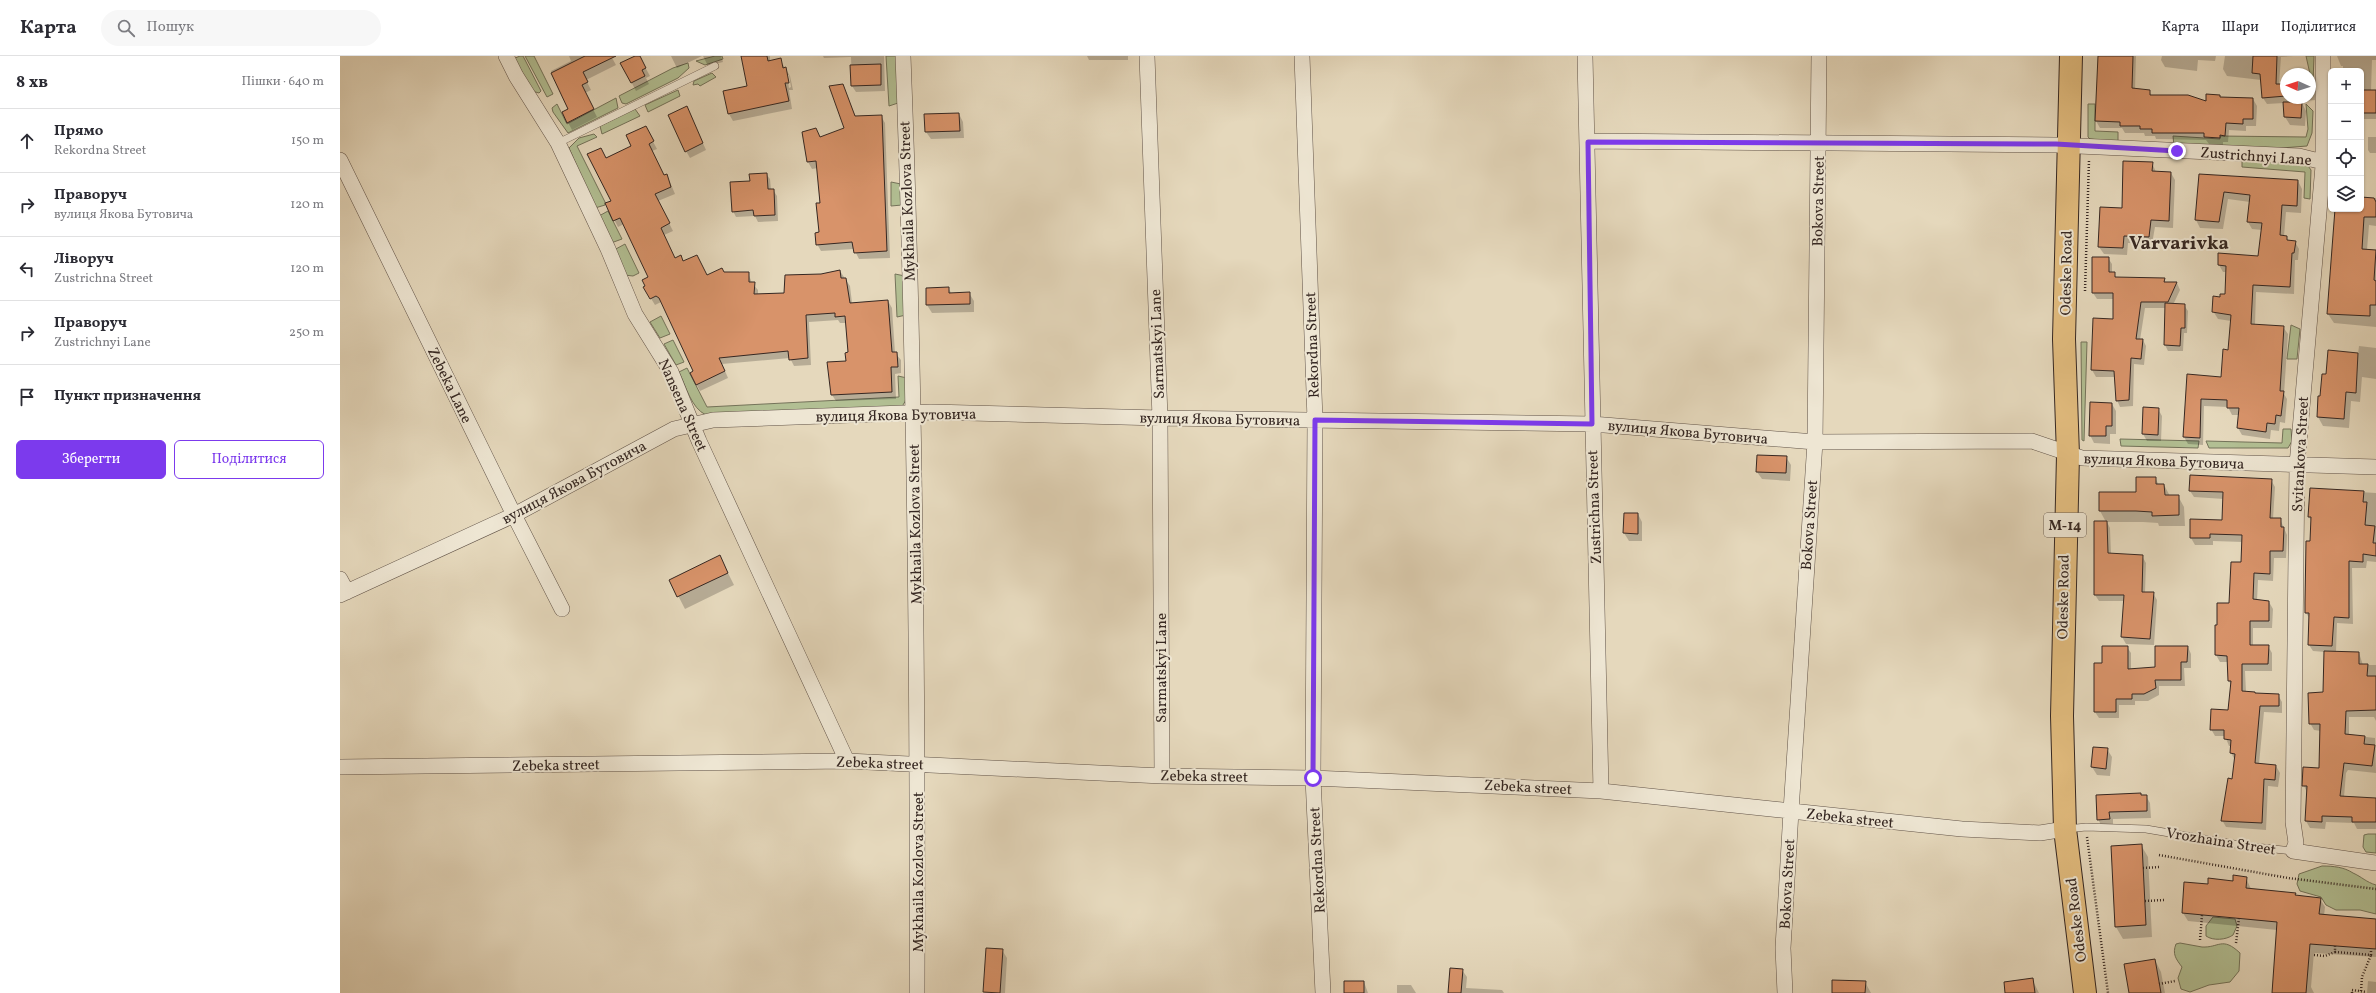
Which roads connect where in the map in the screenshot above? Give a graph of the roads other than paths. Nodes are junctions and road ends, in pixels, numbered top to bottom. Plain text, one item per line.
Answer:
1 (506, 56) edge
2 (903, 56) edge
3 (1147, 56) edge
4 (1302, 56) edge
5 (1585, 56) edge
6 (1819, 56) edge
7 (2071, 56) edge
8 (2323, 56) edge
9 (715, 66) dead end
10 (1588, 142) junction
11 (558, 143) junction
12 (1819, 144) junction
13 (2069, 145) junction
14 (340, 160) edge
15 (2323, 162) junction
16 (914, 413) junction
17 (1160, 418) junction
18 (1315, 420) junction
19 (1592, 424) junction
20 (692, 425) junction
21 (1815, 442) junction
22 (2068, 455) junction
23 (2297, 465) junction
24 (2376, 467) edge
25 (514, 515) junction
26 (342, 588) edge
27 (562, 609) dead end
28 (846, 761) junction
29 (918, 764) junction
30 (340, 766) edge
31 (1162, 776) junction
32 (1313, 778) junction
33 (1602, 791) junction
34 (1790, 812) junction
35 (2065, 829) junction
36 (2293, 851) junction
37 (2376, 863) edge
38 (917, 993) edge
39 (1323, 993) edge
40 (1785, 993) edge
41 (2085, 993) edge

1 - 11 street, Nansena Street
2 - 16 street, Mykhaila Kozlova Street
3 - 17 street, Sarmatskyi Lane
4 - 18 street, Rekordna Street
5 - 10 street, Zustrichna Street
6 - 12 street, Bokova Street
7 - 13 highway, Odeske Road / М-14
8 - 15 street, Svitankova Street
9 - 11 lane
10 - 12 street, Zustrichnyi Lane
10 - 19 street, Zustrichna Street
11 - 20 street, Nansena Street
12 - 13 street, Zustrichnyi Lane
12 - 21 street, Bokova Street
13 - 15 street, Zustrichnyi Lane
13 - 22 highway, Odeske Road / М-14
14 - 25 street, Zebeka Lane
15 - 23 street, Svitankova Street
16 - 17 street, вулиця Якова Бутовича
16 - 20 street, вулиця Якова Бутовича
16 - 29 street, Mykhaila Kozlova Street
17 - 18 street, вулиця Якова Бутовича
17 - 31 street, Sarmatskyi Lane
18 - 19 street, вулиця Якова Бутовича
18 - 32 street, Rekordna Street
19 - 21 street, вулиця Якова Бутовича
19 - 33 street, Zustrichna Street
20 - 25 street, вулиця Якова Бутовича
20 - 28 street, Nansena Street
21 - 22 street, вулиця Якова Бутовича
21 - 34 street, Bokova Street
22 - 23 street, вулиця Якова Бутовича
22 - 35 highway, Odeske Road / М-14
23 - 24 street, вулиця Якова Бутовича
23 - 36 street, Svitankova Street
25 - 26 street, вулиця Якова Бутовича
25 - 27 street, Zebeka Lane
28 - 29 street, Zebeka street
28 - 30 street, Zebeka street
29 - 31 street, Zebeka street
29 - 38 street, Mykhaila Kozlova Street
31 - 32 street, Zebeka street
32 - 33 street, Zebeka street
32 - 39 street, Rekordna Street
33 - 34 street, Zebeka street
34 - 35 street, Zebeka street
34 - 40 street, Bokova Street
35 - 36 lane, Vrozhaina Street
35 - 41 highway, Odeske Road / М-14
36 - 37 street, Vrozhaina Street

